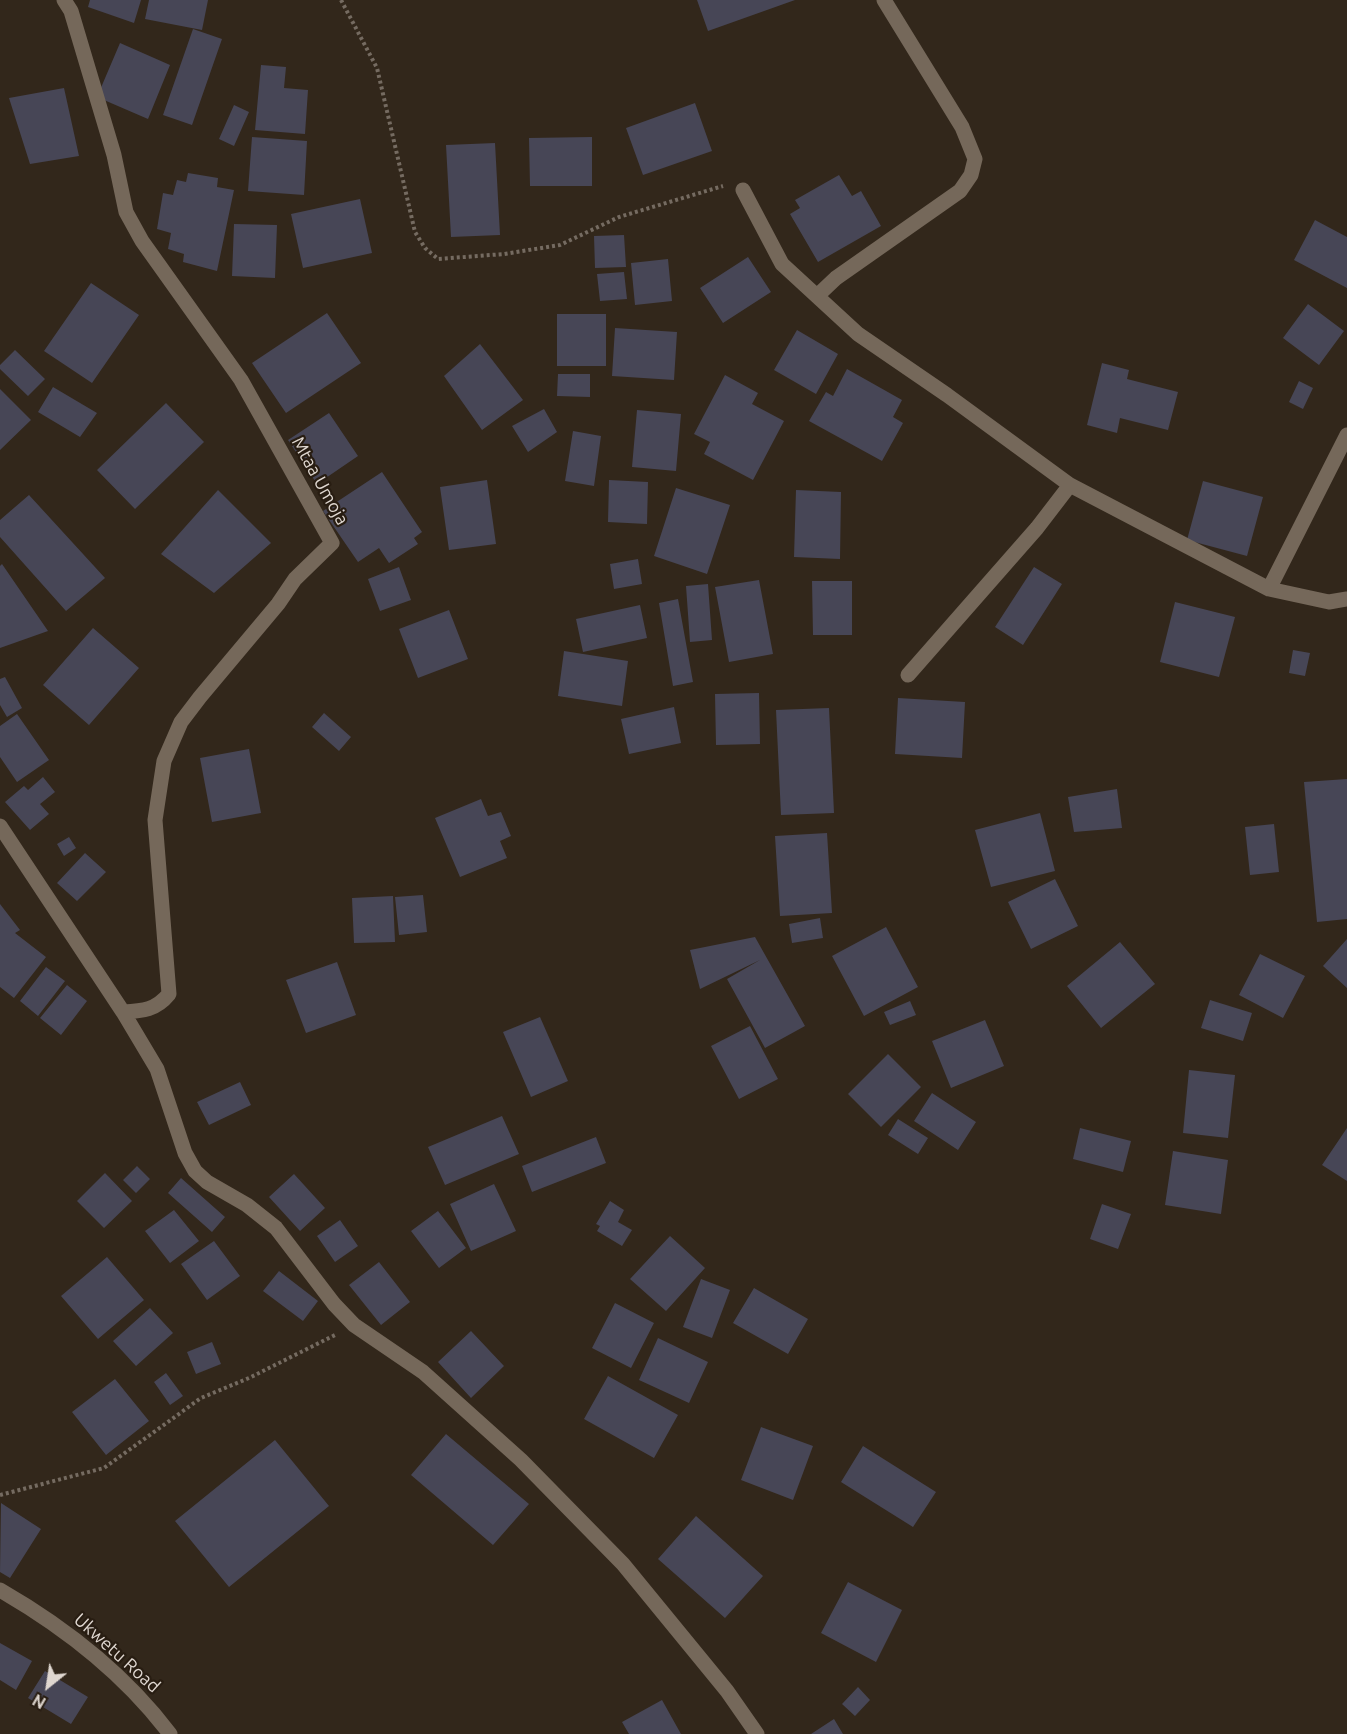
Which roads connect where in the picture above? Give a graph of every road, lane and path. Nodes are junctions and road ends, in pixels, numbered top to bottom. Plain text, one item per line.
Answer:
1 (64, 0) edge
2 (341, 0) edge
3 (884, 0) edge
4 (743, 190) joint
5 (817, 296) junction
6 (1347, 435) edge
7 (1070, 485) junction
8 (1269, 589) junction
9 (1347, 599) edge
10 (908, 675) dead end
11 (0, 826) edge
12 (123, 1012) junction
13 (354, 1325) junction
14 (0, 1495) edge
15 (0, 1590) edge
16 (170, 1734) edge
17 (757, 1734) edge

1 - 12 street, Mtaa Umoja
2 - 4 path
3 - 5 street
4 - 5 street
5 - 7 street
6 - 8 street
7 - 8 street
7 - 10 street
8 - 9 street
11 - 12 street
12 - 13 street
13 - 14 path
13 - 17 street
15 - 16 street, Ukwetu Road

